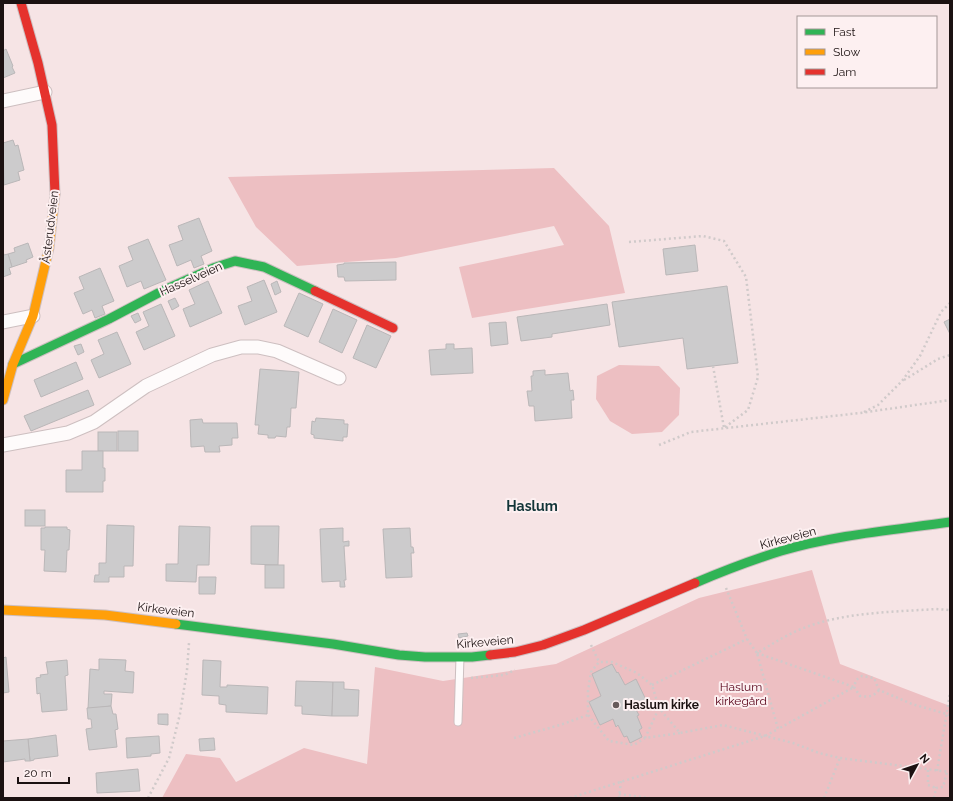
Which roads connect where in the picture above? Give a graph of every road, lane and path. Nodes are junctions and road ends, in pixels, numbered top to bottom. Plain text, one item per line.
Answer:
1 (20, 3) edge
2 (45, 92) junction
3 (3, 101) edge
4 (629, 242) dead end
5 (950, 303) edge
6 (33, 316) junction
7 (3, 322) edge
8 (393, 328) dead end
9 (950, 355) edge
10 (14, 364) junction
11 (713, 366) dead end
12 (339, 378) dead end
13 (902, 381) junction
14 (3, 400) edge
15 (950, 400) edge
16 (860, 413) junction
17 (724, 428) junction
18 (3, 445) edge
19 (659, 445) dead end
20 (950, 522) edge
21 (718, 573) junction
22 (3, 610) edge
23 (950, 610) edge
24 (189, 637) dead end
25 (747, 639) junction
26 (757, 653) junction
27 (460, 657) junction
28 (652, 685) junction
29 (854, 687) junction
30 (879, 690) junction
31 (950, 693) edge
32 (659, 708) junction
33 (946, 714) junction
34 (588, 715) junction
35 (950, 715) edge
36 (458, 722) dead end
37 (778, 729) junction
38 (680, 733) junction
39 (766, 736) junction
40 (514, 738) dead end
41 (645, 738) junction
42 (840, 758) junction
43 (928, 770) junction
44 (938, 771) junction
45 (948, 772) edge
46 (621, 781) junction
47 (936, 788) junction
48 (619, 796) edge
49 (148, 798) edge
50 (570, 798) edge
51 (650, 798) edge
52 (824, 798) edge
53 (934, 798) edge

1 - 2 main road, Åsterudveien
2 - 3 street
2 - 6 main road, Åsterudveien
4 - 17 path
5 - 13 path
6 - 7 street
6 - 10 main road, Åsterudveien
8 - 10 main road, Hasselveien
9 - 13 path
10 - 14 main road, Åsterudveien
11 - 17 path
12 - 18 street
13 - 16 path
15 - 16 path
16 - 17 path
17 - 19 path
20 - 21 main road, Kirkeveien
21 - 25 path
21 - 27 main road, Kirkeveien
22 - 27 main road, Kirkeveien
23 - 26 path
24 - 49 path
25 - 26 path
25 - 28 path
26 - 29 path
26 - 37 path
27 - 36 lane
28 - 32 path
28 - 34 path
29 - 30 path
29 - 30 path
29 - 37 path
30 - 33 path
31 - 33 path
32 - 38 path
32 - 41 path
33 - 35 path
33 - 44 path
34 - 40 path
34 - 41 path
37 - 39 path
38 - 39 path
38 - 41 path
39 - 42 path
39 - 46 path
42 - 43 path
42 - 52 path
43 - 44 path
43 - 47 path
44 - 45 path
45 - 47 path
46 - 48 path
46 - 50 path
47 - 53 path
48 - 51 path

